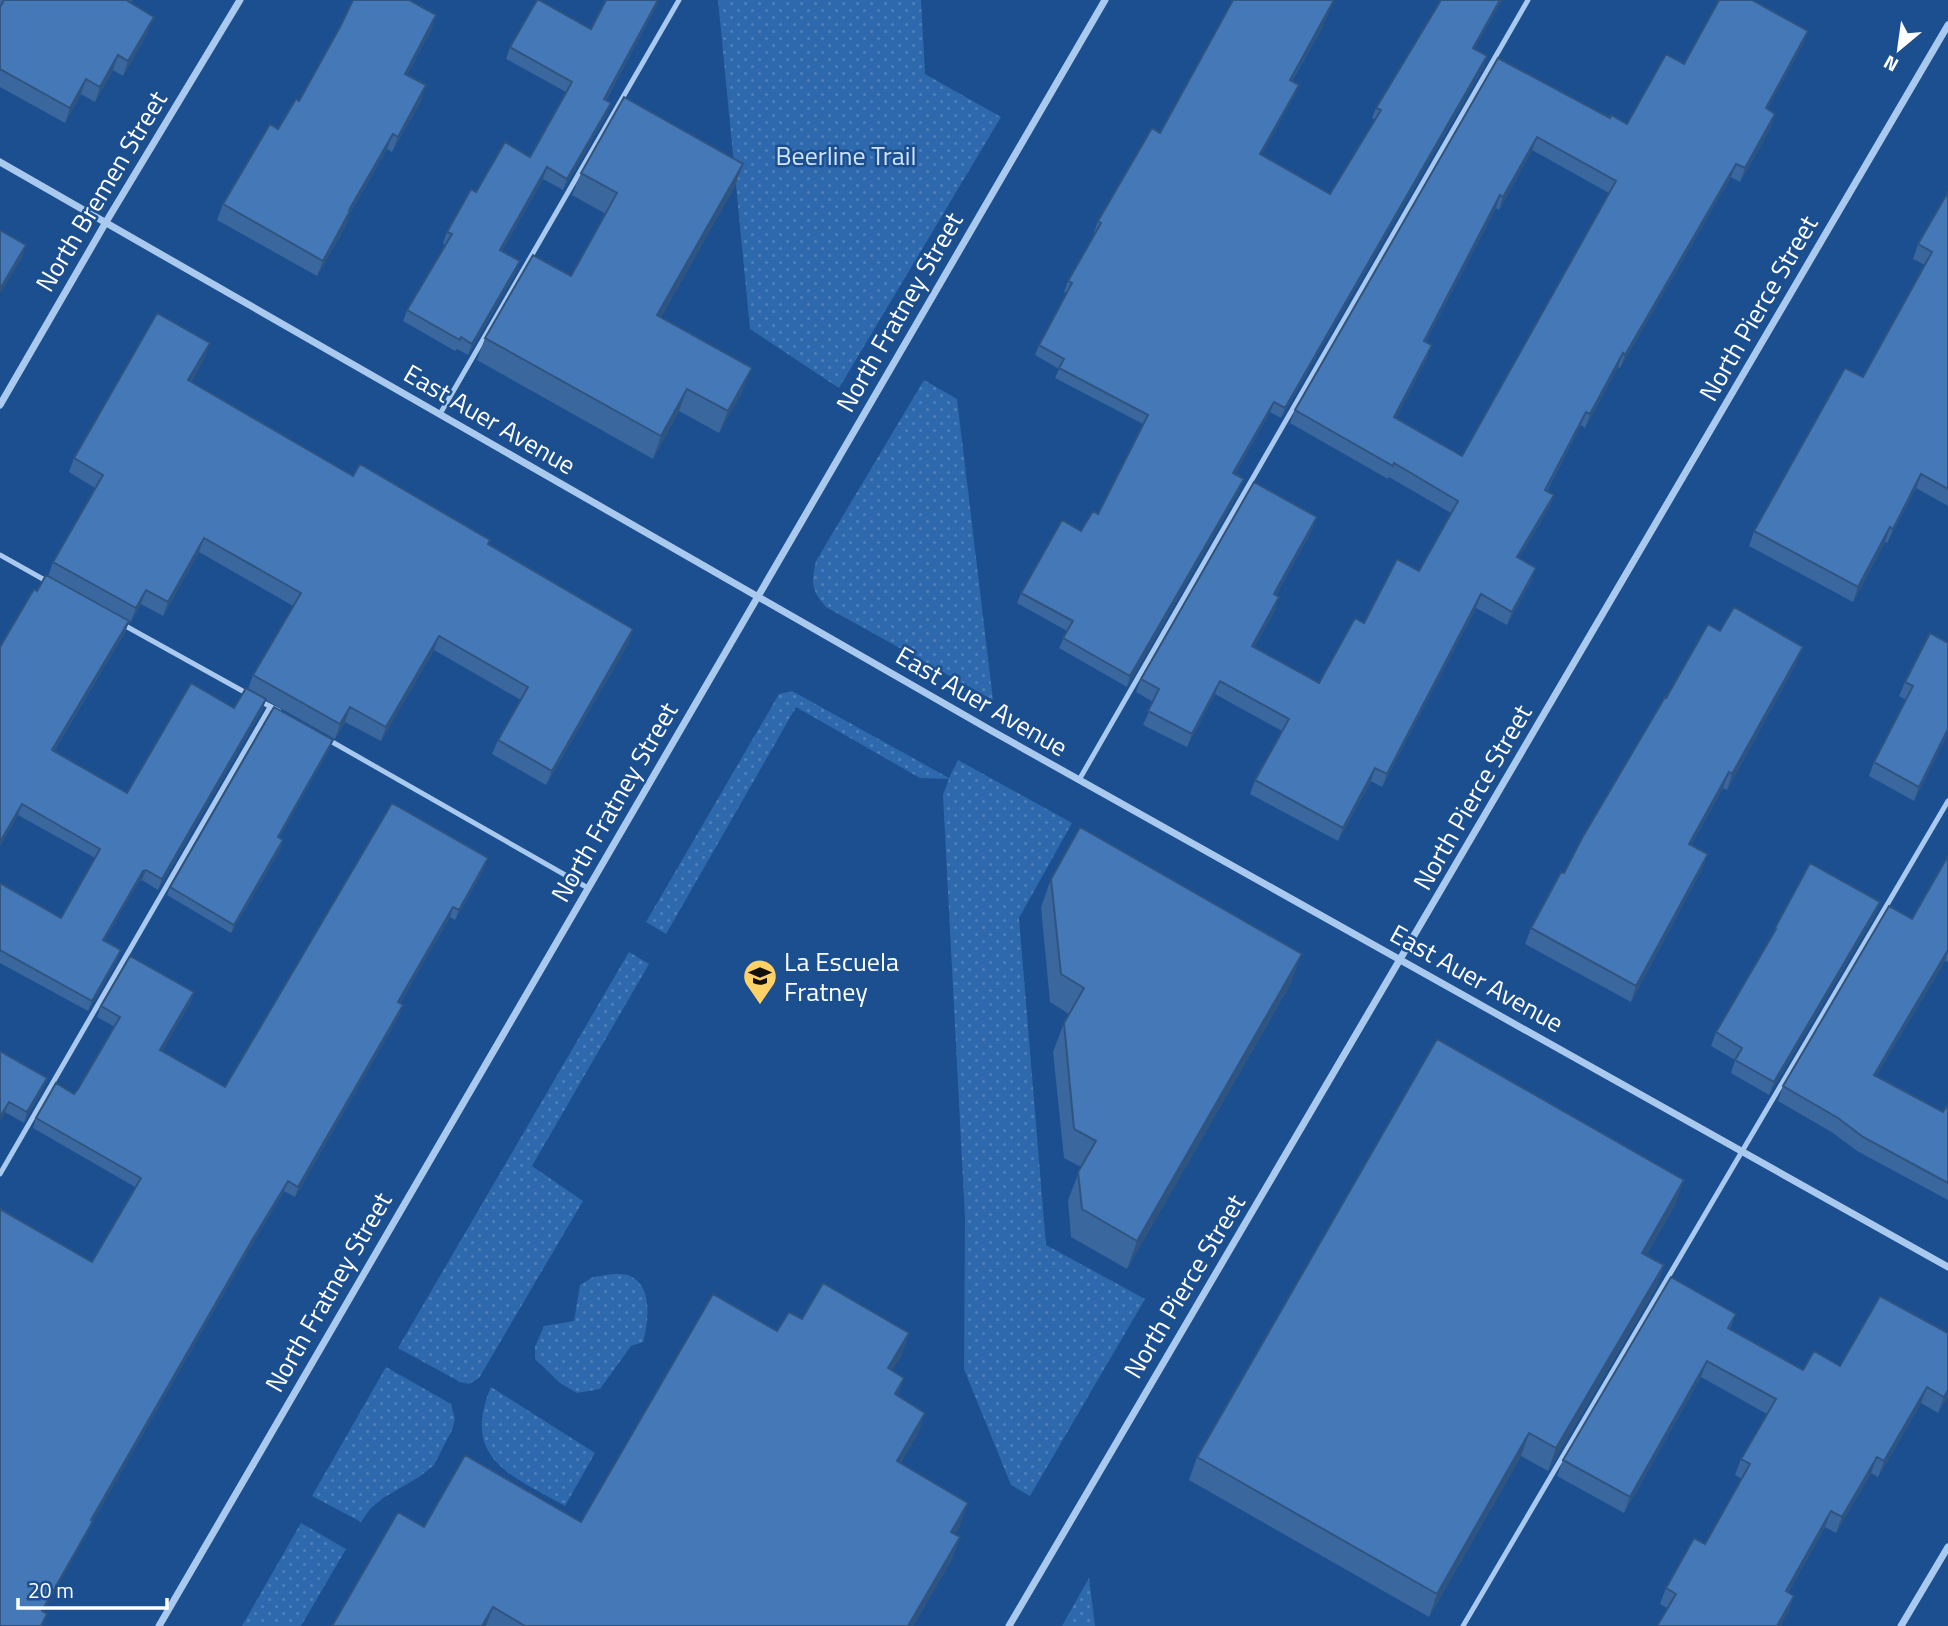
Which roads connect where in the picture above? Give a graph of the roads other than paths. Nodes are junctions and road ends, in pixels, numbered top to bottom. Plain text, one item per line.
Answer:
1 (240, 0) edge
2 (679, 0) edge
3 (1105, 0) edge
4 (1528, 0) edge
5 (1948, 26) edge
6 (0, 162) edge
7 (106, 222) junction
8 (0, 405) edge
9 (440, 414) junction
10 (0, 555) edge
11 (52, 584) edge
12 (757, 597) junction
13 (113, 618) edge
14 (270, 706) junction
15 (282, 713) edge
16 (317, 734) edge
17 (1079, 780) junction
18 (1948, 801) edge
19 (588, 888) junction
20 (1402, 960) junction
21 (1741, 1151) junction
22 (0, 1174) edge
23 (1948, 1268) edge
24 (1948, 1547) edge
25 (159, 1626) edge
26 (1009, 1626) edge
27 (1463, 1626) edge
28 (1901, 1626) edge

1 - 7 street, North Bremen Street
2 - 9 lane
3 - 12 street, North Fratney Street
4 - 17 lane
5 - 20 street, North Pierce Street
6 - 7 street, East Auer Avenue
7 - 8 street, North Bremen Street
7 - 9 street, East Auer Avenue
9 - 12 street, East Auer Avenue
10 - 11 lane
12 - 17 street, East Auer Avenue
12 - 19 street, North Fratney Street
13 - 14 lane
14 - 15 lane
14 - 22 lane
16 - 19 lane
17 - 20 street, East Auer Avenue
18 - 21 lane
19 - 25 street, North Fratney Street
20 - 21 street, East Auer Avenue
20 - 26 street, North Pierce Street
21 - 23 street, East Auer Avenue
21 - 27 lane
24 - 28 street

